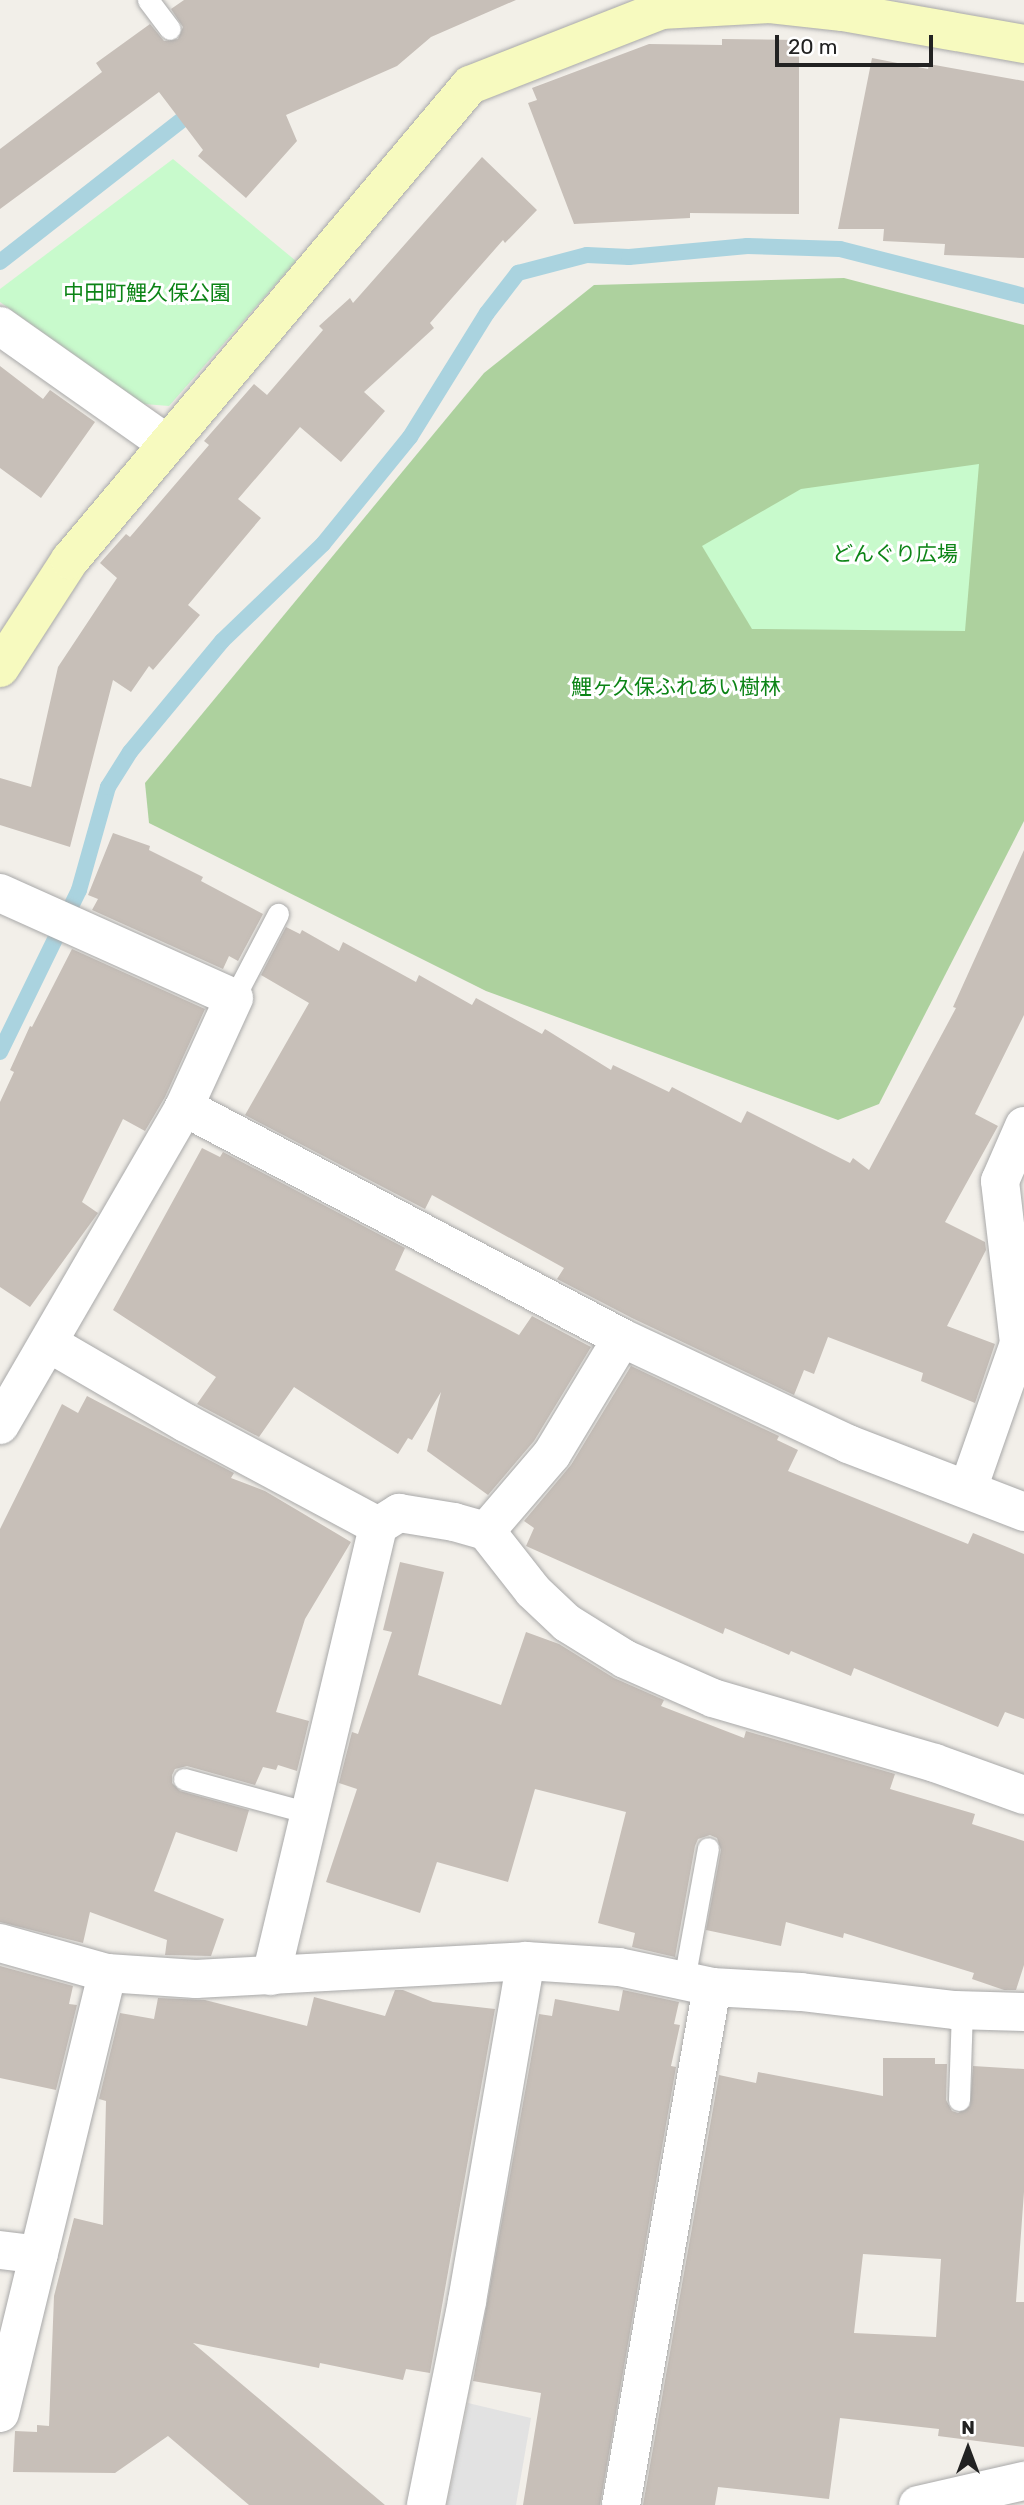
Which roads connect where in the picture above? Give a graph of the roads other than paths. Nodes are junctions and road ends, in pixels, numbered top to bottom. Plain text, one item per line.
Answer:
1 (148, 0) edge
2 (170, 29) dead end
3 (1024, 44) edge
4 (0, 326) edge
5 (167, 444) junction
6 (0, 668) edge
7 (0, 893) edge
8 (278, 914) dead end
9 (234, 998) junction
10 (184, 1107) junction
11 (1024, 1126) edge
12 (622, 1338) junction
13 (50, 1344) junction
14 (0, 1425) edge
15 (968, 1489) junction
16 (1024, 1512) edge
17 (378, 1526) junction
18 (486, 1531) junction
19 (184, 1779) dead end
20 (1024, 1795) edge
21 (309, 1813) junction
22 (708, 1849) dead end
23 (0, 1943) edge
24 (526, 1961) junction
25 (107, 1973) junction
26 (271, 1976) junction
27 (698, 1983) junction
28 (962, 2010) junction
29 (1024, 2012) edge
30 (959, 2100) dead end
31 (0, 2250) edge
32 (39, 2255) junction
33 (0, 2413) edge
34 (1024, 2480) edge
35 (426, 2505) edge
36 (621, 2505) edge
37 (918, 2505) edge

1 - 2 lane
3 - 5 street
4 - 5 street
5 - 6 street
7 - 9 street
8 - 9 lane
9 - 10 street
10 - 12 street
10 - 13 street
11 - 15 street
12 - 15 street
12 - 18 street
13 - 14 street
13 - 17 street
15 - 16 street
17 - 18 street
17 - 21 street
18 - 20 street
19 - 21 lane
21 - 26 street
22 - 27 lane
23 - 25 street
24 - 26 street
24 - 27 street
24 - 35 street
25 - 26 street
25 - 32 street
27 - 28 street
27 - 36 street
28 - 29 street
28 - 30 lane
31 - 32 street
32 - 33 street
34 - 37 street

